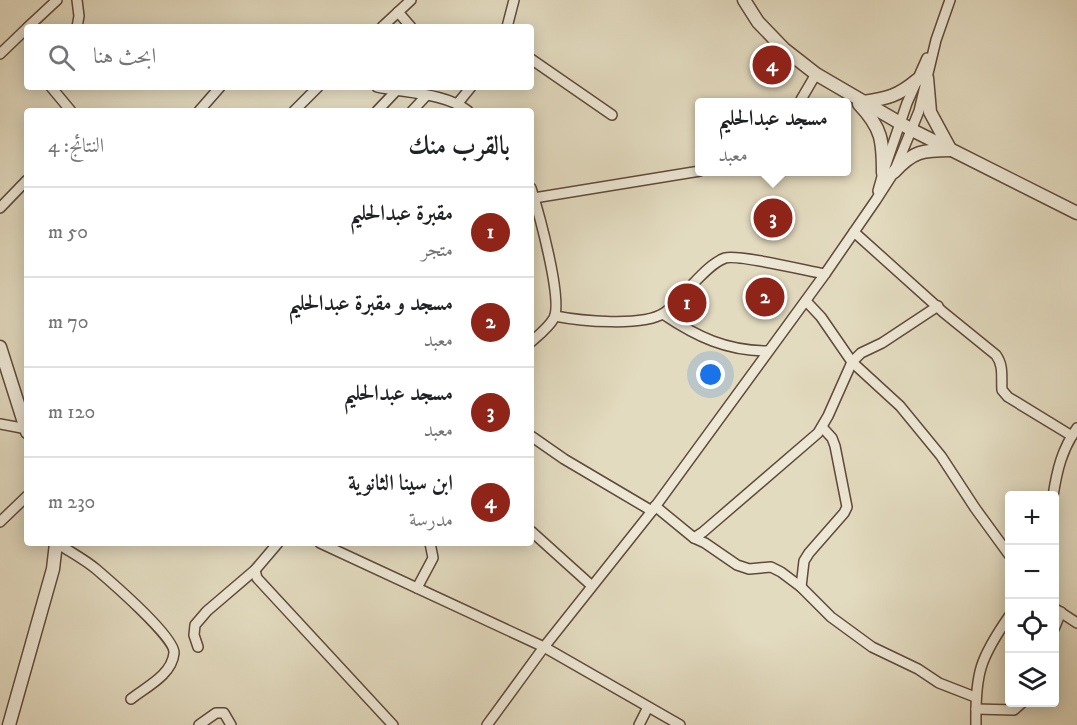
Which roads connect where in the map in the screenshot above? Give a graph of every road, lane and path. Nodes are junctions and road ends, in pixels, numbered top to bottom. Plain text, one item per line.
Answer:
1 (57, 0) edge
2 (77, 0) edge
3 (411, 0) edge
4 (514, 0) edge
5 (744, 0) edge
6 (950, 0) edge
7 (398, 12) junction
8 (30, 24) edge
9 (78, 24) edge
10 (385, 24) edge
11 (408, 24) edge
12 (508, 24) edge
13 (24, 30) edge
14 (0, 54) edge
15 (534, 61) edge
16 (816, 74) junction
17 (922, 79) junction
18 (54, 90) edge
19 (217, 90) edge
20 (315, 90) edge
21 (391, 90) edge
22 (468, 90) edge
23 (396, 91) junction
24 (850, 94) junction
25 (426, 96) junction
26 (801, 98) edge
27 (864, 102) junction
28 (458, 103) junction
29 (68, 108) edge
30 (202, 108) edge
31 (297, 108) edge
32 (380, 108) edge
33 (415, 108) edge
34 (464, 108) edge
35 (612, 115) dead end
36 (900, 123) junction
37 (912, 129) junction
38 (952, 149) junction
39 (695, 172) edge
40 (888, 172) junction
41 (24, 183) edge
42 (534, 198) joint
43 (0, 208) edge
44 (1077, 213) edge
45 (854, 232) junction
46 (825, 274) junction
47 (806, 301) junction
48 (938, 306) junction
49 (663, 314) junction
50 (555, 316) junction
51 (534, 339) edge
52 (0, 346) edge
53 (768, 351) junction
54 (852, 362) junction
55 (24, 421) edge
56 (0, 424) edge
57 (822, 427) junction
58 (24, 429) edge
59 (1074, 432) edge
60 (534, 438) edge
61 (1054, 491) edge
62 (24, 499) edge
63 (653, 508) junction
64 (0, 522) edge
65 (534, 534) edge
66 (694, 538) junction
67 (57, 546) edge
68 (61, 546) edge
69 (275, 546) edge
70 (326, 546) edge
71 (431, 546) edge
72 (1005, 549) edge
73 (255, 570) junction
74 (592, 586) junction
75 (801, 587) junction
76 (417, 588) junction
77 (1059, 611) edge
78 (1005, 622) edge
79 (1077, 623) edge
80 (198, 647) dead end
81 (544, 647) junction
82 (975, 697) junction
83 (131, 699) dead end
84 (648, 707) junction
85 (1017, 707) edge
86 (976, 710) junction
87 (9, 725) edge
88 (199, 725) edge
89 (231, 725) edge
90 (393, 725) edge
91 (487, 725) edge
92 (639, 725) edge
93 (680, 725) edge
94 (976, 725) edge

1 - 8 street
2 - 9 street
3 - 7 street
4 - 12 street
5 - 16 street
6 - 17 street
7 - 10 street
7 - 11 street
13 - 14 street
15 - 35 street
16 - 24 street
16 - 26 street
17 - 27 street
17 - 36 street
17 - 37 street
17 - 38 street
18 - 29 street
19 - 30 street
20 - 31 street
21 - 23 street
22 - 28 street
23 - 25 street
23 - 32 street
24 - 27 street
24 - 40 street
25 - 28 street
25 - 33 street
27 - 36 street
28 - 34 street
36 - 37 street
36 - 40 street
37 - 38 street
37 - 40 street
38 - 40 street
38 - 44 street
39 - 42 street
40 - 45 street
41 - 43 street
42 - 50 street
45 - 46 street
45 - 48 street
46 - 47 street
46 - 49 street
47 - 53 street
47 - 54 street
48 - 54 street
48 - 59 street
49 - 50 street
49 - 53 street
50 - 51 street
52 - 55 street
53 - 63 street
54 - 57 street
54 - 72 street
56 - 58 street
57 - 66 street
57 - 75 street
59 - 61 street
60 - 63 street
62 - 64 street
63 - 66 street
63 - 74 street
65 - 74 street
66 - 75 street
67 - 87 street
68 - 83 street
69 - 73 street
70 - 76 street
71 - 76 street
73 - 80 street
73 - 90 street
74 - 81 street
75 - 82 street
76 - 81 street
77 - 79 street
78 - 82 street
81 - 84 street
81 - 91 street
82 - 86 street
84 - 92 street
84 - 93 street
85 - 86 street
86 - 94 street
88 - 89 street

